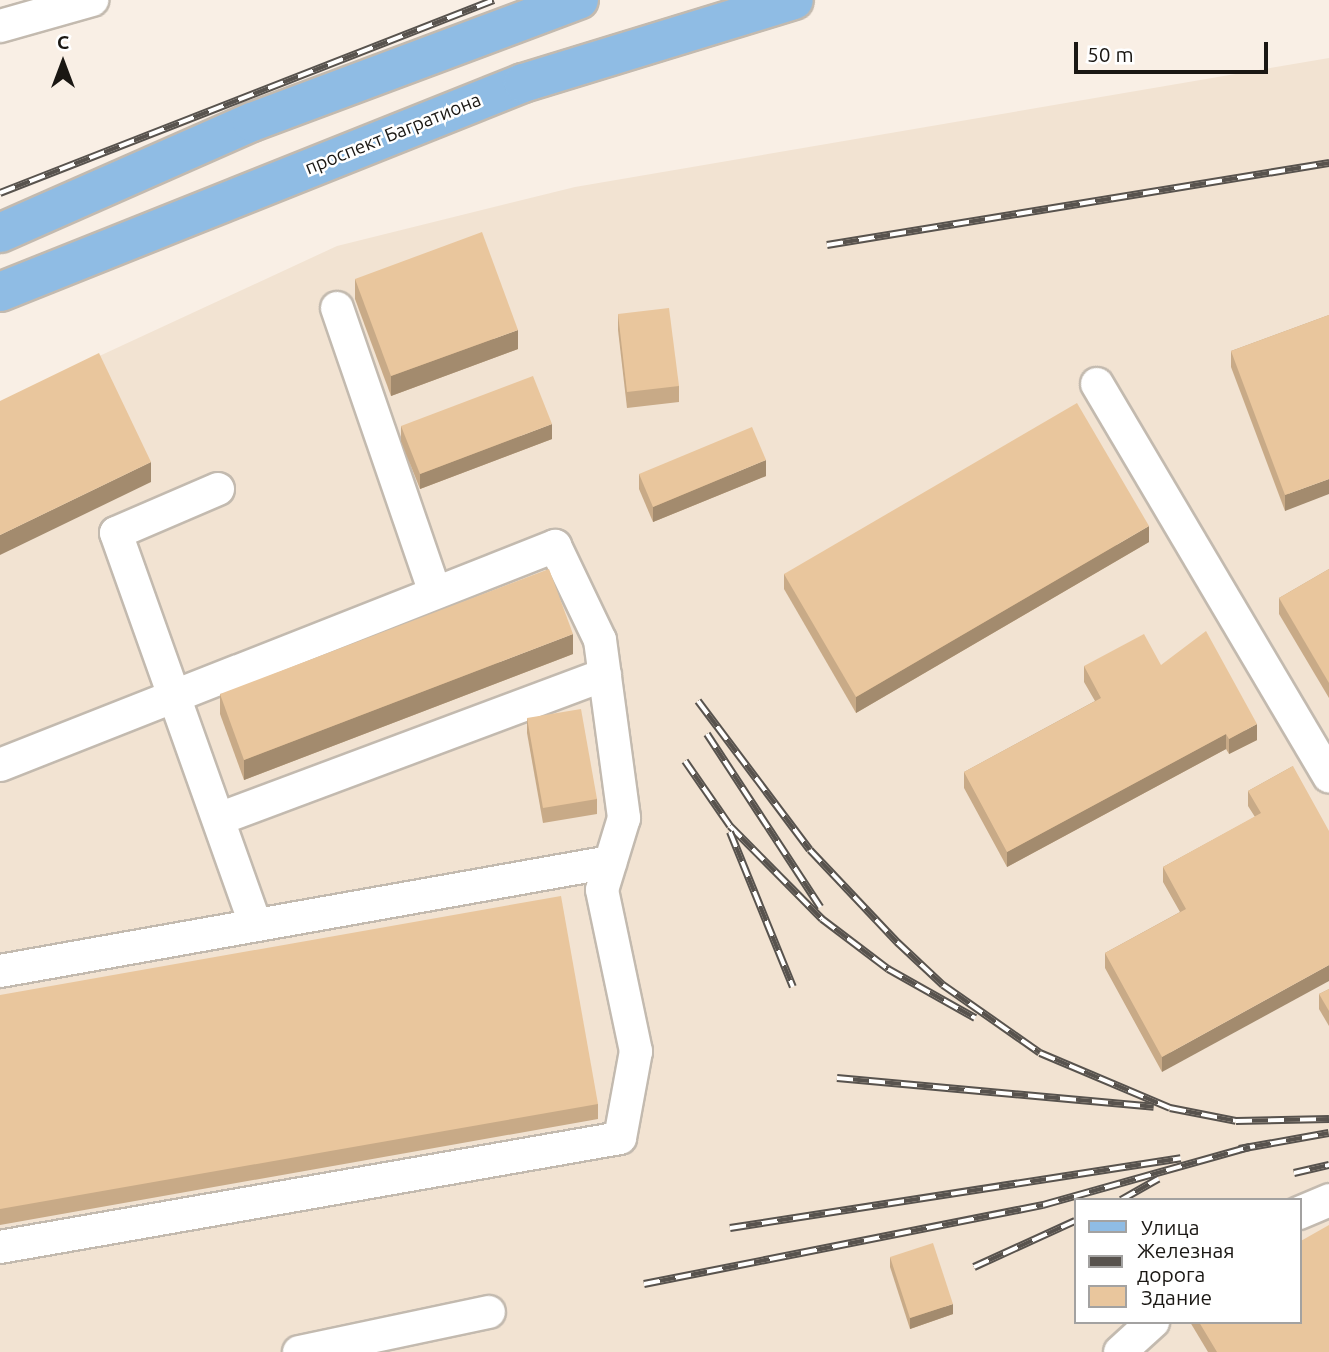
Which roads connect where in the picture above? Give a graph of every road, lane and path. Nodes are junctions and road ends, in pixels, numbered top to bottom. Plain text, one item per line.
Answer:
1 (92, 0) edge
2 (579, 0) edge
3 (794, 0) edge
4 (0, 26) edge
5 (0, 233) edge
6 (0, 292) edge
7 (337, 308) dead end
8 (1097, 384) dead end
9 (218, 489) dead end
10 (435, 593) junction
11 (605, 675) junction
12 (177, 695) junction
13 (0, 765) edge
14 (1329, 776) edge
15 (219, 818) junction
16 (610, 863) junction
17 (254, 921) junction
18 (0, 971) edge
19 (1329, 1200) edge
20 (1301, 1212) edge
21 (0, 1247) edge
22 (489, 1312) dead end
23 (1151, 1324) edge
24 (299, 1352) edge
25 (1120, 1352) edge

1 - 4 lane
2 - 5 main road
3 - 6 main road, проспект Багратиона
7 - 10 lane
8 - 14 lane
9 - 12 lane
10 - 11 lane
10 - 12 lane
11 - 15 lane
11 - 16 lane
12 - 13 lane
12 - 15 lane
15 - 17 lane
16 - 17 lane
16 - 21 lane
17 - 18 lane
19 - 20 lane
22 - 24 lane
23 - 25 lane

